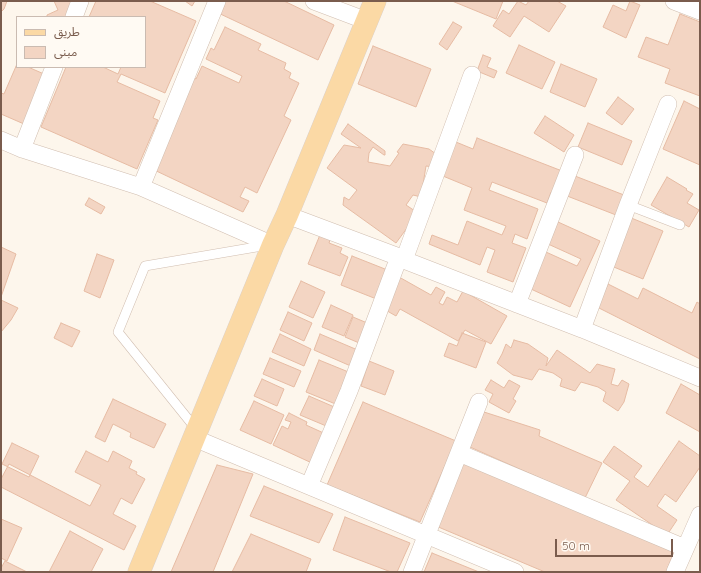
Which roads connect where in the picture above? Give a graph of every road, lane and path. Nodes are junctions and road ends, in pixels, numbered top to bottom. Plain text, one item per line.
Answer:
1 (80, 1) edge
2 (217, 1) edge
3 (314, 1) edge
4 (375, 1) edge
5 (674, 1) edge
6 (700, 11) edge
7 (74, 16) edge
8 (366, 21) junction
9 (54, 68) edge
10 (472, 75) dead end
11 (668, 104) dead end
12 (1, 140) edge
13 (22, 149) junction
14 (575, 156) dead end
15 (141, 187) junction
16 (628, 205) junction
17 (287, 215) junction
18 (680, 225) dead end
19 (273, 245) junction
20 (402, 258) junction
21 (517, 304) junction
22 (582, 329) junction
23 (700, 378) edge
24 (480, 402) dead end
25 (196, 434) junction
26 (459, 453) junction
27 (309, 486) junction
28 (700, 514) edge
29 (426, 535) junction
30 (685, 548) junction
31 (139, 572) edge
32 (412, 572) edge
33 (515, 572) edge
34 (675, 572) edge

1 - 7 street
2 - 15 street
3 - 8 street
4 - 8 main road
5 - 6 street
8 - 17 main road
9 - 13 street
10 - 20 street
11 - 16 street
12 - 13 street
13 - 15 street
14 - 21 street
15 - 19 street
16 - 18 lane
16 - 22 street
17 - 19 main road
17 - 20 street
19 - 25 main road
19 - 25 lane
20 - 21 street
20 - 27 street
21 - 22 street
22 - 23 street
24 - 26 street
25 - 27 street
25 - 31 main road
26 - 29 street
26 - 30 street
27 - 29 street
28 - 30 street
29 - 32 street
29 - 33 street
30 - 34 street

